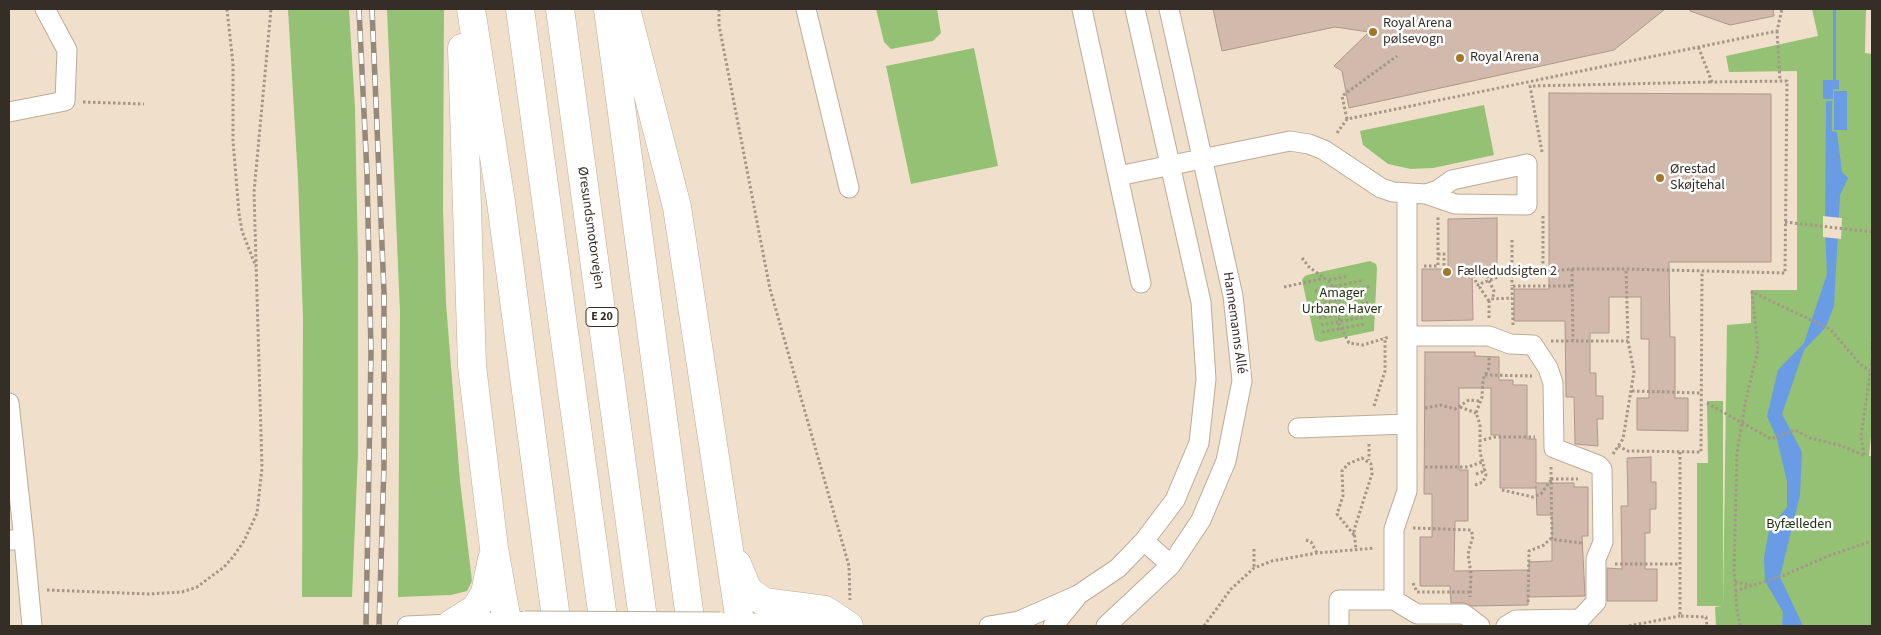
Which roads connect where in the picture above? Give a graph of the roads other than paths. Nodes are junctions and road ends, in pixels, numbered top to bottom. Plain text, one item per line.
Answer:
1 (45, 9) edge
2 (460, 9) edge
3 (471, 9) edge
4 (520, 9) edge
5 (560, 9) edge
6 (608, 9) edge
7 (626, 9) edge
8 (806, 9) edge
9 (1082, 9) edge
10 (1135, 9) edge
11 (1170, 9) edge
12 (9, 112) edge
13 (1202, 158) junction
14 (1168, 166) junction
15 (1118, 176) junction
16 (849, 188) dead end
17 (1407, 193) junction
18 (1426, 194) junction
19 (1141, 283) dead end
20 (1407, 337) junction
21 (9, 403) edge
22 (1407, 416) junction
23 (1298, 428) dead end
24 (13, 481) edge
25 (724, 513) junction
26 (16, 540) edge
27 (1144, 542) junction
28 (494, 548) junction
29 (1171, 565) junction
30 (1394, 592) junction
31 (1078, 595) junction
32 (850, 618) edge
33 (1474, 622) edge
34 (513, 623) edge
35 (451, 624) junction
36 (735, 624) edge
37 (32, 626) edge
38 (408, 626) edge
39 (557, 626) edge
40 (604, 626) edge
41 (644, 626) edge
42 (691, 626) edge
43 (826, 626) edge
44 (989, 626) edge
45 (1053, 626) edge
46 (1106, 626) edge
47 (1339, 626) edge
48 (1506, 626) edge

1 - 12 street
2 - 28 highway
3 - 39 highway
4 - 40 highway
5 - 41 highway, Øresundsmotorvejen / E 20
6 - 42 highway
7 - 25 highway
8 - 16 street
9 - 15 street
10 - 14 street
11 - 13 street, Hannemanns Allé
13 - 14 street
13 - 17 street
13 - 29 street, Hannemanns Allé
14 - 15 street
14 - 27 street
15 - 19 street
17 - 18 street
17 - 20 street
18 - 18 street
20 - 22 street
20 - 48 street
21 - 24 street
22 - 23 street
22 - 30 street
24 - 26 street
25 - 32 highway
25 - 36 highway
26 - 37 street
27 - 29 street
27 - 31 street
28 - 34 highway
28 - 35 highway
29 - 46 street, Hannemanns Allé
30 - 33 street
30 - 47 street
31 - 44 street
31 - 45 street
34 - 35 street
34 - 36 street, bridge
35 - 38 street
36 - 43 street

